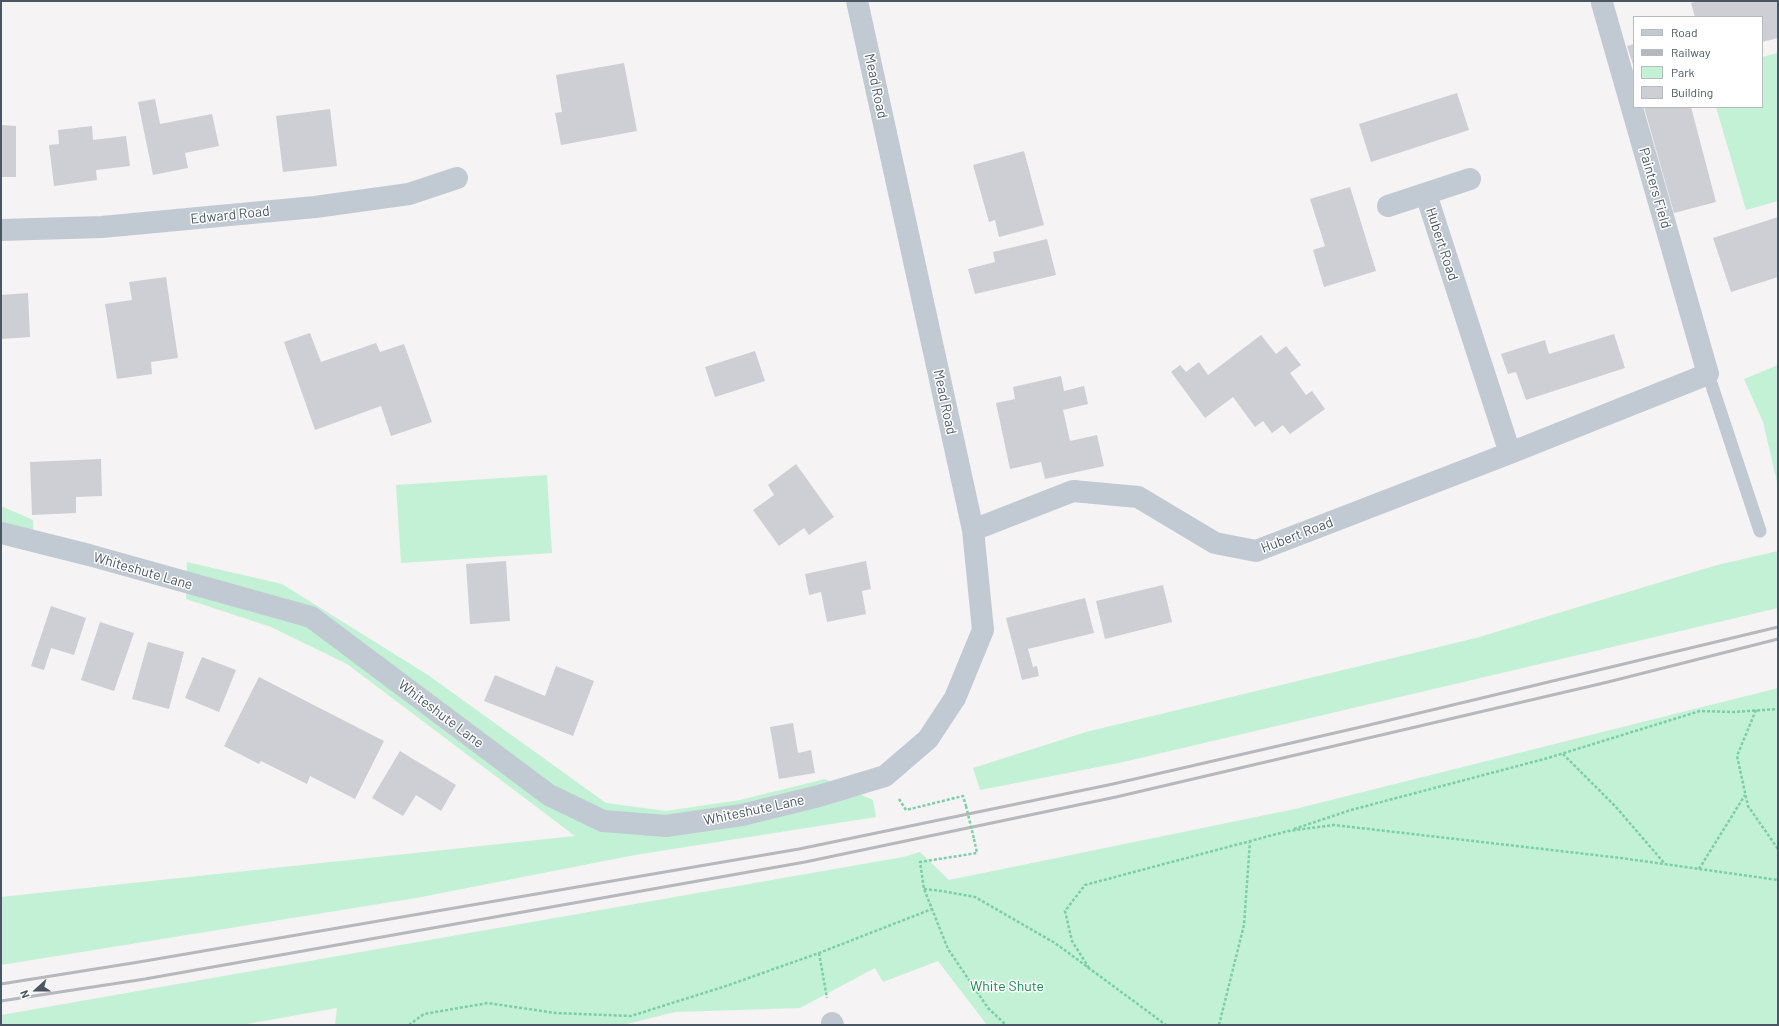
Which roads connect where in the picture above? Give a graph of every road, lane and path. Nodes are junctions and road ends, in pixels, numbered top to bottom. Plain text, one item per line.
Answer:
1 (857, 1) edge
2 (1602, 3) dead end
3 (457, 178) dead end
4 (1470, 179) dead end
5 (1426, 194) junction
6 (1388, 206) dead end
7 (1, 230) edge
8 (1708, 374) junction
9 (1510, 453) junction
10 (972, 530) junction
11 (1760, 531) dead end
12 (1, 533) edge
13 (1778, 708) edge
14 (1756, 710) junction
15 (1563, 754) junction
16 (885, 776) joint
17 (1745, 795) junction
18 (925, 805) dead end
19 (1288, 831) junction
20 (1250, 841) junction
21 (1778, 849) edge
22 (1665, 864) junction
23 (1699, 869) junction
24 (1778, 880) edge
25 (924, 889) junction
26 (932, 908) junction
27 (819, 953) junction
28 (1089, 968) junction
29 (832, 1024) edge
30 (409, 1025) edge
31 (1006, 1025) edge
32 (1166, 1025) edge
33 (1220, 1025) edge

1 - 10 street, Mead Road
2 - 8 street, Painters Field
3 - 7 street, Edward Road
4 - 5 street
5 - 6 street
5 - 9 street, Hubert Road
8 - 9 street, Hubert Road
8 - 11 lane
9 - 10 street, Hubert Road
10 - 16 street, Mead Road
12 - 16 street, Whiteshute Lane
13 - 14 path
14 - 15 path
14 - 17 path
15 - 19 path
15 - 22 path
17 - 21 path
17 - 23 path
18 - 25 path, bridge
19 - 20 path
19 - 22 path
20 - 28 path
20 - 33 path
22 - 23 path
23 - 24 path
25 - 26 path
25 - 28 path
26 - 27 path
26 - 31 path
27 - 29 path
27 - 30 path
28 - 32 path

